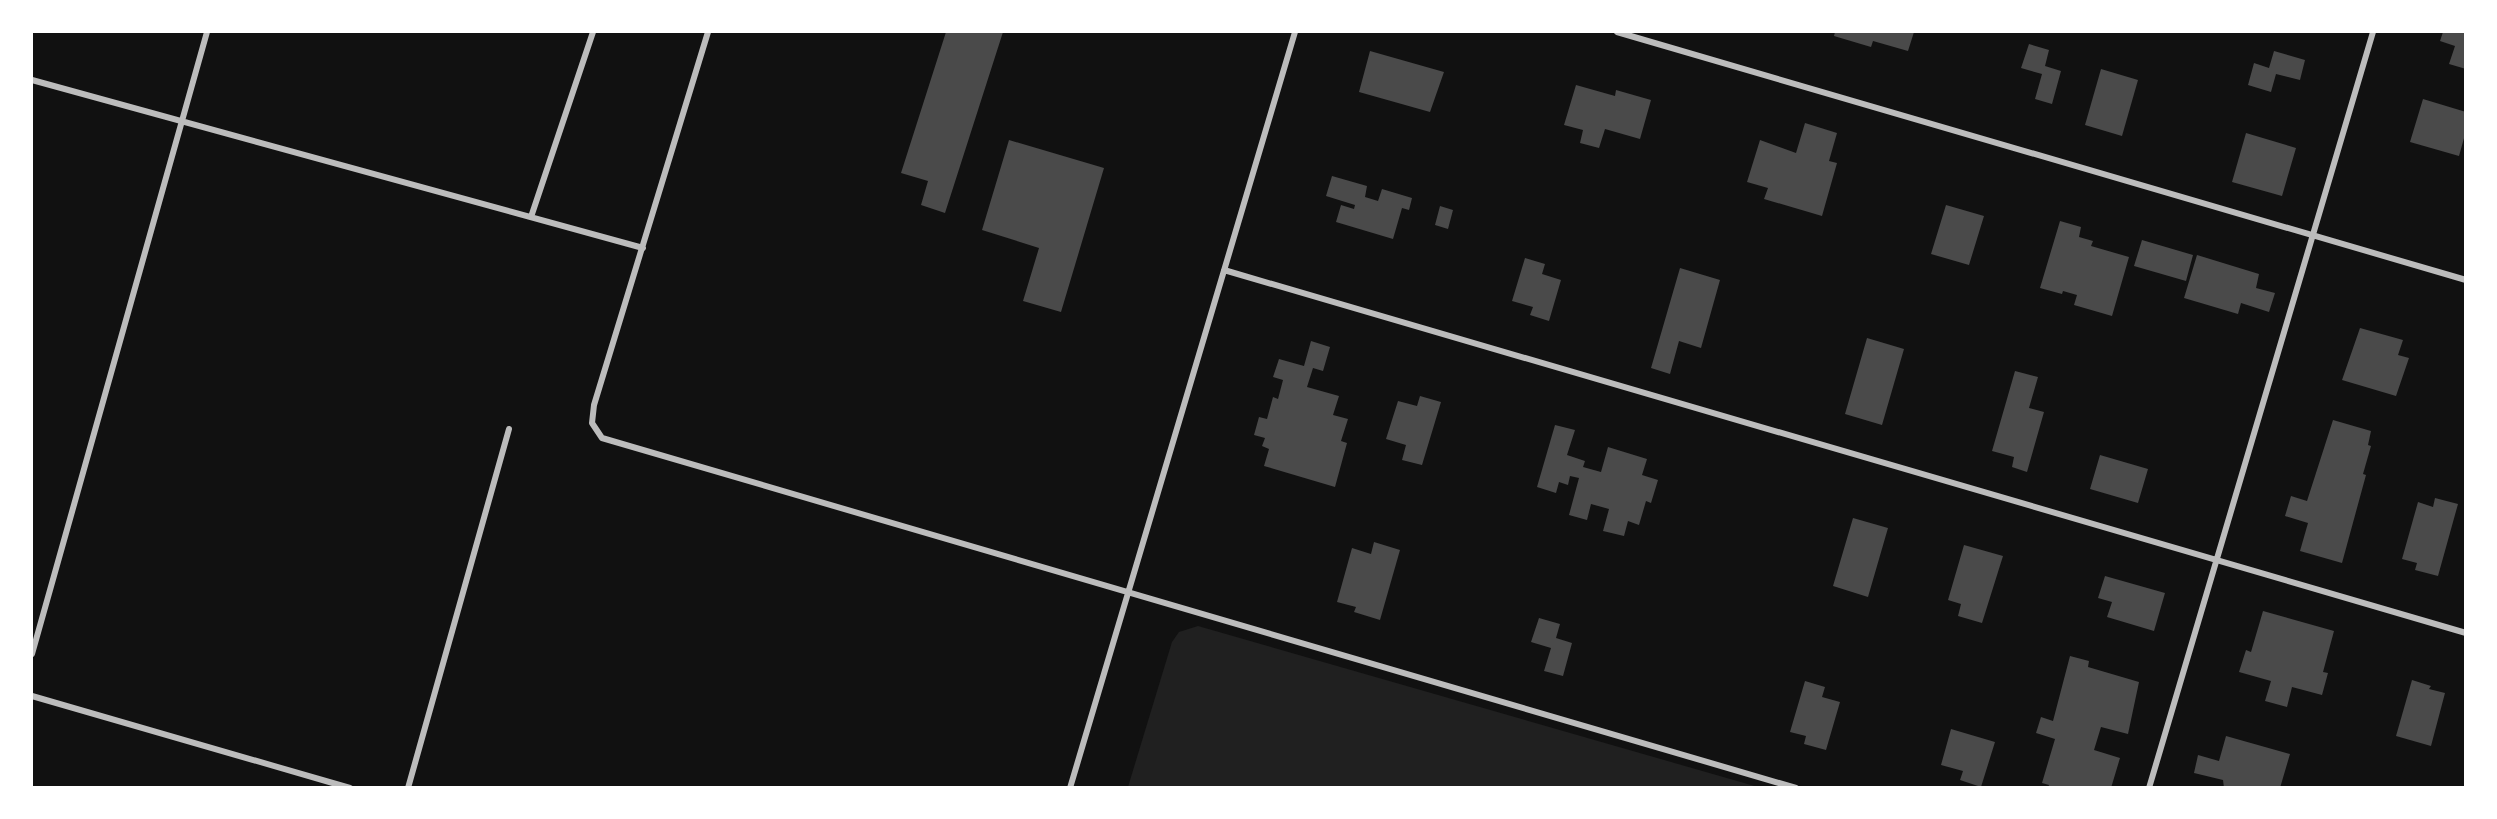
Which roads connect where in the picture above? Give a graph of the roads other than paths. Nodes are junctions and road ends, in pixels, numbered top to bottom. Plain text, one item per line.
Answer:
1 (207, 32) edge
2 (593, 32) edge
3 (708, 32) edge
4 (1295, 32) edge
5 (1617, 32) edge
6 (2373, 32) edge
7 (32, 80) edge
8 (180, 120) junction
9 (531, 217) junction
10 (2313, 235) junction
11 (643, 248) junction
12 (1224, 270) junction
13 (2466, 280) edge
14 (509, 429) dead end
15 (2217, 560) junction
16 (1128, 593) junction
17 (2466, 633) edge
18 (32, 654) edge
19 (32, 696) edge
20 (350, 788) edge
21 (408, 788) edge
22 (1070, 788) edge
23 (1796, 788) edge
24 (2149, 788) edge

1 - 8 street
2 - 9 street
3 - 11 street
4 - 12 street
5 - 10 street
6 - 10 street
7 - 8 street
8 - 9 street
8 - 18 street
9 - 11 street
10 - 13 street
10 - 15 street
11 - 16 street
12 - 15 street
12 - 16 street
14 - 21 street
15 - 17 street
15 - 24 street
16 - 22 street
16 - 23 street
19 - 20 street

